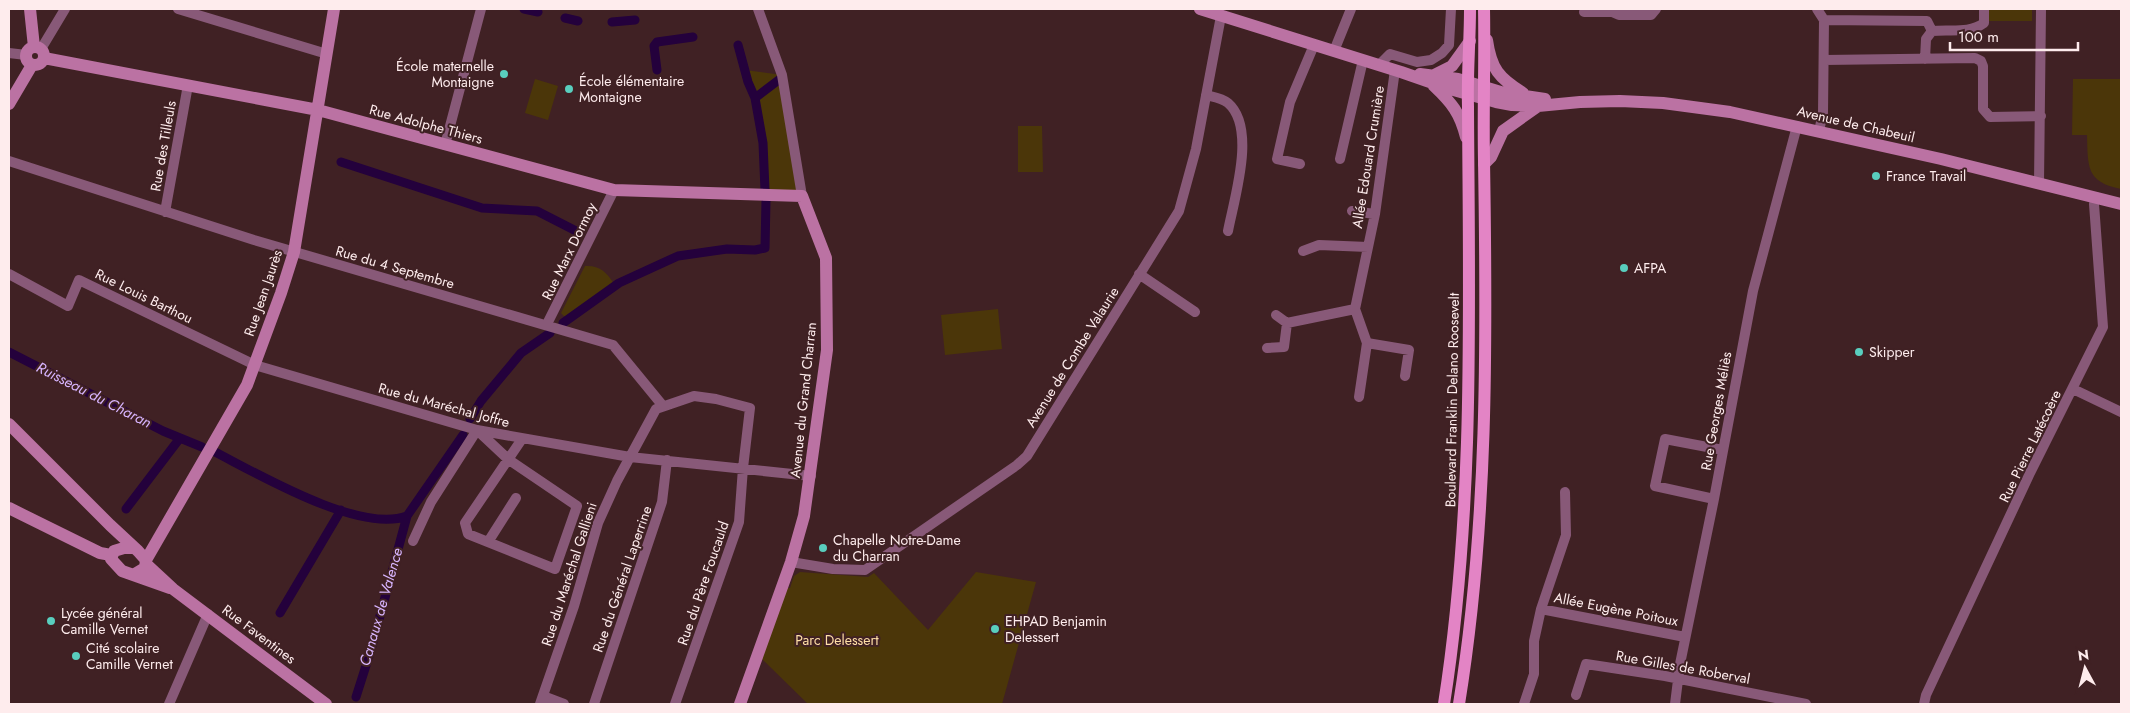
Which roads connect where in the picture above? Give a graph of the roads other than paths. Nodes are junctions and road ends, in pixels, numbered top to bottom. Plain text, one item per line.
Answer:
1 (30, 9) edge
2 (65, 9) edge
3 (178, 9) edge
4 (334, 9) edge
5 (481, 9) edge
6 (758, 9) edge
7 (1200, 9) edge
8 (1352, 9) edge
9 (1451, 9) edge
10 (1470, 9) edge
11 (1484, 9) edge
12 (1656, 9) edge
13 (1817, 9) edge
14 (1984, 9) edge
15 (2041, 9) edge
16 (1614, 10) edge
17 (1584, 12) dead end
18 (1221, 16) junction
19 (1824, 20) junction
20 (1485, 26) junction
21 (1932, 31) junction
22 (1470, 41) junction
23 (1314, 45) junction
24 (1334, 51) junction
25 (9, 53) edge
26 (327, 54) junction
27 (35, 55) junction
28 (1925, 58) junction
29 (1363, 60) junction
30 (1824, 60) junction
31 (1379, 65) junction
32 (1398, 71) junction
33 (1432, 80) junction
34 (188, 85) junction
35 (1463, 87) junction
36 (1484, 93) junction
37 (1206, 95) junction
38 (1533, 101) junction
39 (9, 104) edge
40 (318, 110) junction
41 (2040, 116) junction
42 (1797, 126) junction
43 (1819, 131) junction
44 (1468, 144) junction
45 (445, 145) junction
46 (1340, 159) dead end
47 (9, 161) edge
48 (1300, 164) dead end
49 (1484, 164) junction
50 (2039, 183) junction
51 (614, 190) junction
52 (802, 196) junction
53 (2096, 197) junction
54 (2121, 204) edge
55 (1352, 211) dead end
56 (165, 212) junction
57 (1374, 214) junction
58 (1228, 231) dead end
59 (1368, 247) junction
60 (1303, 250) dead end
61 (294, 252) junction
62 (9, 274) edge
63 (1139, 274) junction
64 (1355, 309) junction
65 (1195, 312) dead end
66 (1276, 315) dead end
67 (1287, 323) junction
68 (547, 324) junction
69 (1367, 343) junction
70 (1267, 348) dead end
71 (255, 365) junction
72 (1405, 376) dead end
73 (2074, 388) junction
74 (1358, 397) dead end
75 (663, 406) junction
76 (2121, 412) edge
77 (9, 424) edge
78 (477, 430) junction
79 (522, 439) junction
80 (1723, 450) junction
81 (630, 457) junction
82 (509, 460) junction
83 (667, 460) junction
84 (743, 468) junction
85 (811, 476) junction
86 (1565, 492) dead end
87 (516, 498) dead end
88 (1714, 499) junction
89 (9, 508) edge
90 (110, 526) junction
91 (413, 541) dead end
92 (488, 542) junction
93 (134, 548) junction
94 (112, 553) junction
95 (146, 562) junction
96 (791, 562) junction
97 (134, 574) junction
98 (173, 589) junction
99 (1541, 609) junction
100 (208, 614) junction
101 (1685, 637) junction
102 (1678, 680) junction
103 (1576, 695) dead end
104 (1925, 699) edge
105 (541, 700) edge
106 (169, 704) edge
107 (326, 704) edge
108 (564, 704) edge
109 (594, 704) edge
110 (675, 704) edge
111 (740, 704) edge
112 (1444, 704) edge
113 (1459, 704) edge
114 (1524, 704) edge
115 (1675, 704) edge
116 (1806, 704) edge
117 (1915, 704) edge

1 - 27 street
2 - 27 street
3 - 26 street
4 - 26 street, Rue Jean Jaurès
5 - 45 street
6 - 52 street, Avenue du Grand Charran
7 - 18 street, Avenue de Chabeuil
8 - 24 street
9 - 31 street
10 - 22 main road, Boulevard Franklin Delano Roosevelt
11 - 20 main road
12 - 16 street
13 - 19 street
14 - 21 street
15 - 41 street
16 - 17 street
18 - 23 street, Avenue de Chabeuil
18 - 37 street, Avenue de Combe Valaurie
19 - 21 street
19 - 30 street
20 - 36 main road
20 - 38 street
21 - 28 street
22 - 33 street
22 - 35 main road, Boulevard Franklin Delano Roosevelt
23 - 24 street, Avenue de Chabeuil
23 - 48 street
24 - 29 street, Avenue de Chabeuil
25 - 27 street
26 - 40 street, Rue Jean Jaurès
27 - 34 street, Rue Adolphe Thiers
27 - 39 street
28 - 30 street
28 - 41 street
29 - 31 street, Avenue de Chabeuil
29 - 46 street
30 - 43 street
31 - 32 street, Avenue de Chabeuil
32 - 33 street, Avenue de Chabeuil
32 - 57 street, Allée Edouard Crumière
33 - 35 street, Avenue de Chabeuil
33 - 44 street, Avenue de Chabeuil
34 - 40 street, Rue Adolphe Thiers
34 - 56 street, Rue des Tilleuls
35 - 36 street, Avenue de Chabeuil
35 - 44 main road, Boulevard Franklin Delano Roosevelt
36 - 38 street, Avenue de Chabeuil
36 - 49 main road
37 - 58 street
37 - 63 street, Avenue de Combe Valaurie
38 - 42 street, Avenue de Chabeuil
38 - 49 street
40 - 45 street, Rue Adolphe Thiers
40 - 61 street, Rue Jean Jaurès
41 - 50 street
42 - 43 street, Avenue de Chabeuil
42 - 80 street, Rue Georges Méliès
43 - 50 street, Avenue de Chabeuil
44 - 112 main road, Boulevard Franklin Delano Roosevelt
45 - 51 street, Rue Adolphe Thiers
47 - 56 street, Rue du 4 Septembre
49 - 113 main road
50 - 53 street, Avenue de Chabeuil
51 - 52 street, Rue Adolphe Thiers
51 - 68 street, Rue Marx Dormoy
52 - 85 street, Avenue du Grand Charran
53 - 54 street, Avenue de Chabeuil
53 - 73 street, Rue Pierre Latécoère
55 - 57 street
56 - 61 street, Rue du 4 Septembre
57 - 59 street, Allée Edouard Crumière
59 - 60 street, Allée Edouard Crumière
59 - 64 street, Allée Edouard Crumière
61 - 68 street, Rue du 4 Septembre
61 - 71 street, Rue Jean Jaurès
62 - 71 street, Rue Louis Barthou
63 - 65 street
63 - 96 street, Avenue de Combe Valaurie
64 - 67 street
64 - 69 street
66 - 67 street
67 - 70 street
68 - 75 street, Rue du 4 Septembre
69 - 72 street
69 - 74 street
71 - 78 street, Rue du Maréchal Joffre
71 - 95 street, Rue Jean Jaurès
73 - 76 street
73 - 104 street, Rue Pierre Latécoère
75 - 81 street, Rue du Maréchal Gallieni
75 - 84 street, Rue du Père Foucauld
77 - 90 street
78 - 79 street, Rue du Maréchal Joffre
78 - 82 street
78 - 91 street
79 - 81 street, Rue du Maréchal Joffre
79 - 82 street
80 - 88 street, Rue Georges Méliès
80 - 88 street
81 - 83 street, Rue du Maréchal Joffre
81 - 105 street, Rue du Maréchal Gallieni
82 - 92 street
82 - 92 street
83 - 84 street, Rue du Maréchal Joffre
83 - 109 street, Rue du Général Laperrine
84 - 85 street, Rue du Maréchal Joffre
84 - 110 street, Rue du Père Foucauld
85 - 96 street, Avenue du Grand Charran
86 - 99 street, Allée Eugène Poitoux
87 - 92 street
88 - 101 street, Rue Georges Méliès
89 - 94 street
90 - 93 street
90 - 94 street
93 - 94 street
93 - 95 street
94 - 97 street
95 - 97 street
95 - 98 street, Rue Faventines
96 - 111 street, Avenue du Grand Charran
97 - 98 street, Rue Faventines
98 - 100 street, Rue Faventines
99 - 101 street, Allée Eugène Poitoux
99 - 114 street, Allée Eugène Poitoux
100 - 106 street
100 - 107 street, Rue Faventines
101 - 102 street, Rue Georges Méliès
102 - 103 street, Rue Gilles de Roberval
102 - 115 street, Rue Georges Méliès
102 - 116 street, Rue Gilles de Roberval
104 - 117 street, Rue Pierre Latécoère
105 - 108 street

